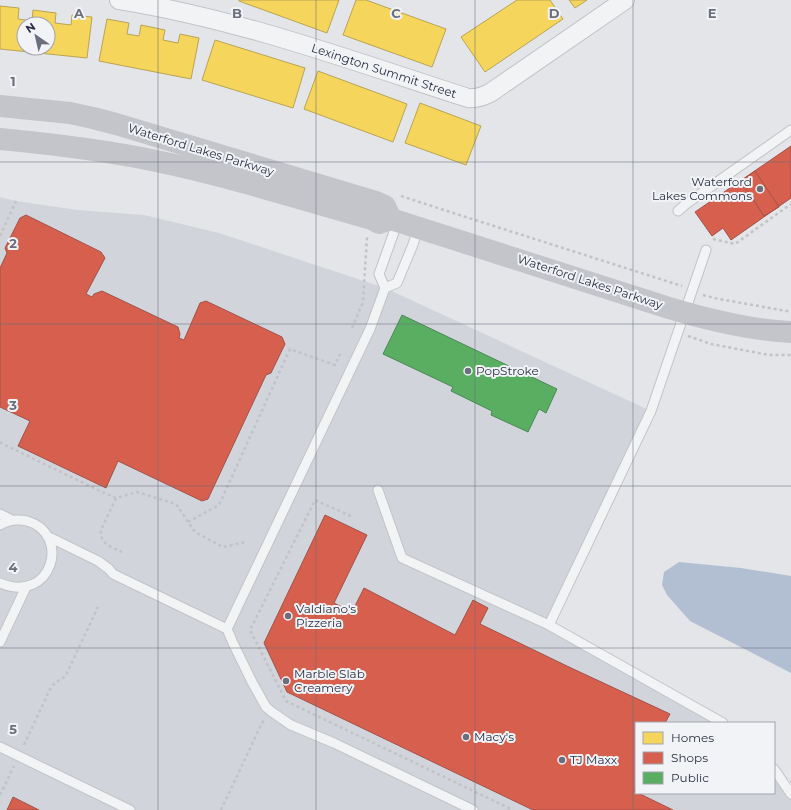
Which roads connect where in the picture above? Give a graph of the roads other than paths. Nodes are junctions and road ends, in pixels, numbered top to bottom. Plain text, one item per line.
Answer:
1 (119, 0) edge
2 (625, 0) edge
3 (0, 106) edge
4 (791, 130) edge
5 (0, 139) edge
6 (678, 212) dead end
7 (395, 220) junction
8 (419, 228) junction
9 (706, 250) dead end
10 (385, 288) junction
11 (685, 312) junction
12 (791, 332) edge
13 (378, 490) dead end
14 (0, 514) edge
15 (12, 520) junction
16 (0, 525) edge
17 (47, 536) junction
18 (0, 583) edge
19 (26, 588) junction
20 (548, 625) junction
21 (227, 629) junction
22 (0, 642) edge
23 (721, 722) edge
24 (0, 747) edge
25 (775, 770) edge
26 (791, 794) edge
27 (130, 810) edge
28 (473, 810) edge

1 - 2 street, Lexington Summit Street
3 - 7 street, Waterford Lakes Parkway
4 - 6 lane
5 - 7 street, Waterford Lakes Parkway
7 - 8 street, Waterford Lakes Parkway
7 - 10 lane
8 - 10 lane
8 - 11 street, Waterford Lakes Parkway
9 - 11 lane
10 - 21 lane
11 - 12 street, Waterford Lakes Parkway
11 - 20 lane
13 - 20 lane
14 - 15 lane
15 - 16 lane
15 - 17 lane
17 - 19 lane
17 - 21 lane
18 - 19 lane
19 - 22 lane
20 - 23 lane
21 - 28 lane
24 - 27 lane
25 - 26 lane

